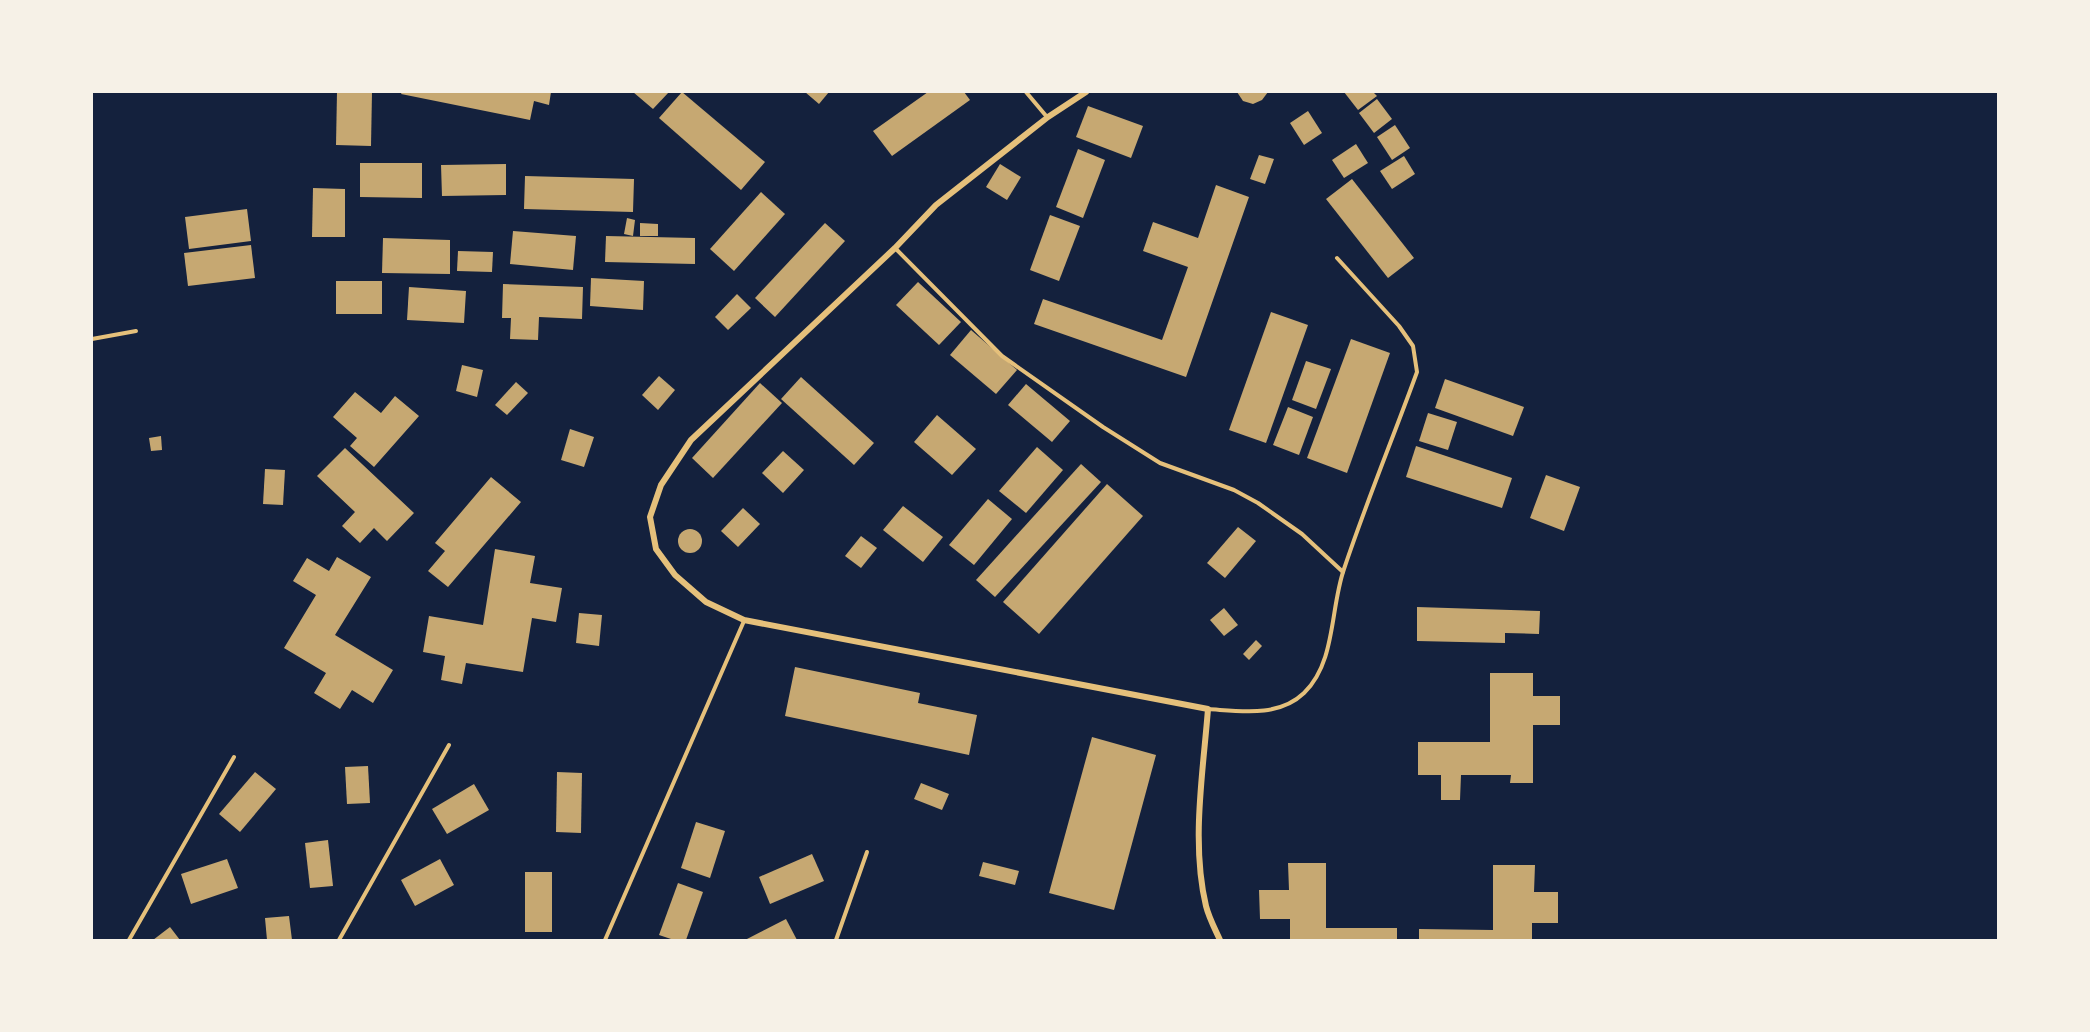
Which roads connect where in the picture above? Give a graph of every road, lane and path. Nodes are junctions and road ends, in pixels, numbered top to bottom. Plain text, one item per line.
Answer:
1 (1026, 92) edge
2 (1086, 92) edge
3 (1048, 117) junction
4 (895, 248) junction
5 (1337, 258) dead end
6 (136, 331) dead end
7 (92, 339) edge
8 (1343, 572) junction
9 (744, 620) junction
10 (1208, 709) junction
11 (449, 745) dead end
12 (234, 757) dead end
13 (867, 852) dead end
14 (129, 940) edge
15 (339, 940) edge
16 (604, 940) edge
17 (836, 940) edge
18 (1220, 940) edge

1 - 3 lane
2 - 3 street
3 - 4 street
4 - 8 lane
4 - 9 street
5 - 8 lane
6 - 7 lane
8 - 10 lane
9 - 10 street
9 - 16 lane
10 - 18 street
11 - 15 lane
12 - 14 lane
13 - 17 lane

